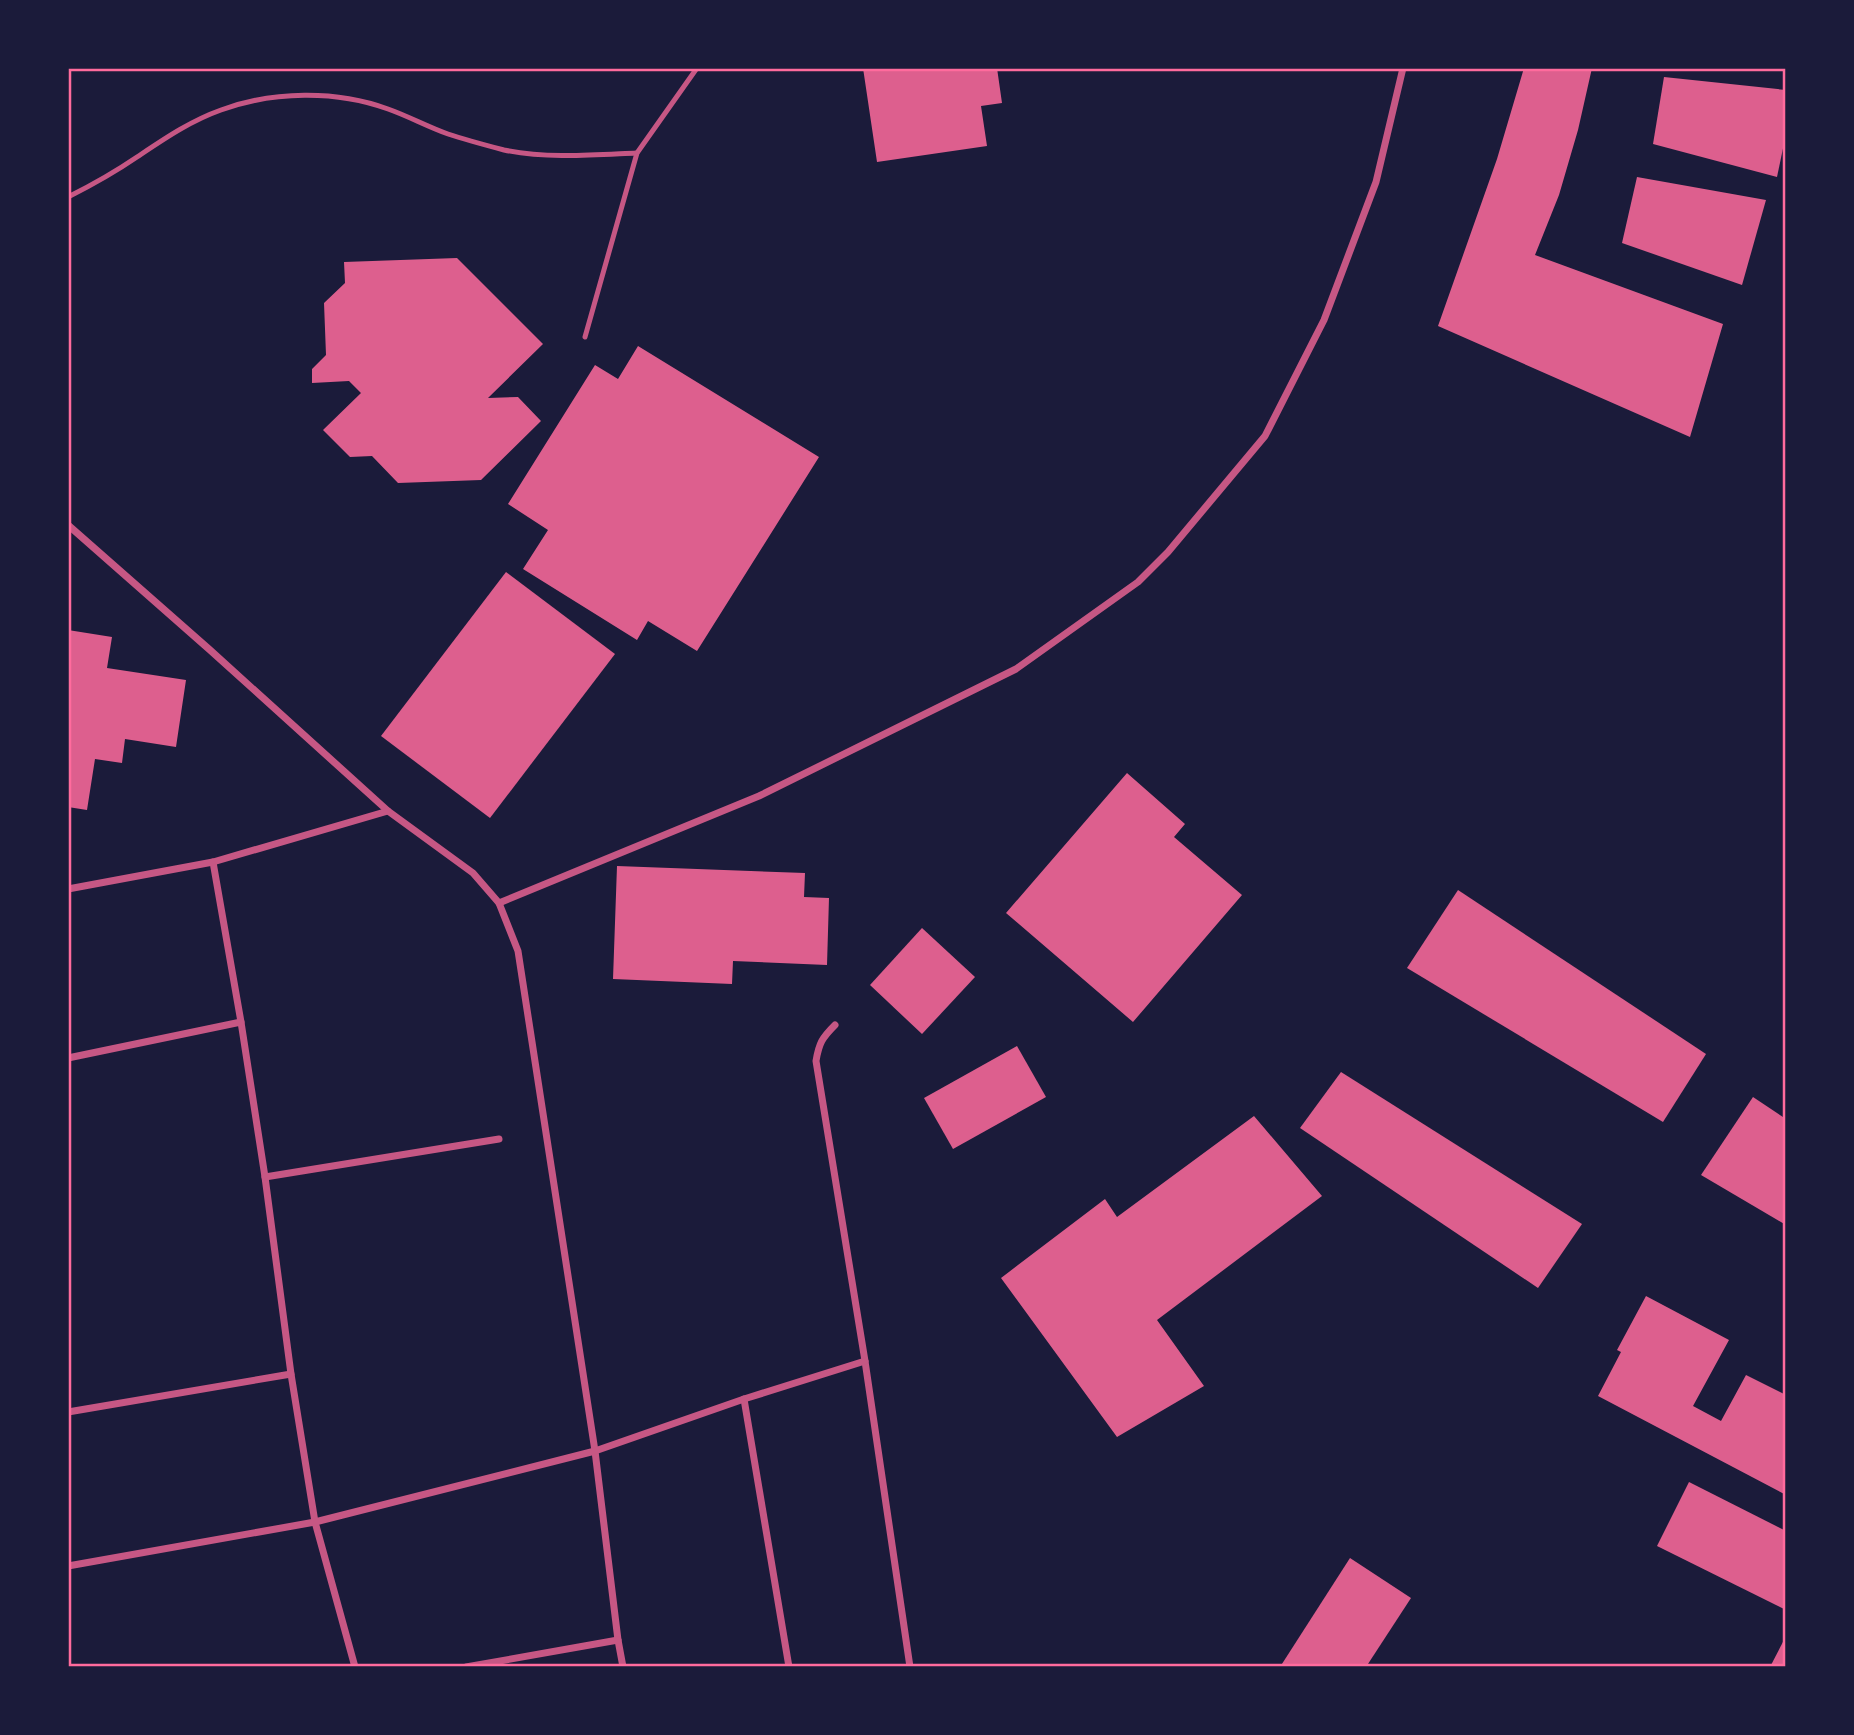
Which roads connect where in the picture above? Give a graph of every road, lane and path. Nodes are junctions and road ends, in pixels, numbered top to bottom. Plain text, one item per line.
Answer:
1 (697, 68) edge
2 (1403, 68) edge
3 (637, 153) junction
4 (68, 197) edge
5 (585, 337) dead end
6 (68, 525) edge
7 (388, 811) junction
8 (212, 862) junction
9 (68, 889) edge
10 (499, 903) junction
11 (241, 1022) junction
12 (835, 1025) dead end
13 (68, 1058) edge
14 (499, 1139) dead end
15 (265, 1177) junction
16 (865, 1361) junction
17 (291, 1374) junction
18 (744, 1399) junction
19 (68, 1412) edge
20 (595, 1451) junction
21 (315, 1522) junction
22 (68, 1566) edge
23 (618, 1640) junction
24 (355, 1667) edge
25 (466, 1667) edge
26 (623, 1667) edge
27 (789, 1667) edge
28 (910, 1667) edge

1 - 3 lane
2 - 10 street
3 - 4 lane
3 - 5 lane
6 - 7 street
7 - 8 street
7 - 10 street
8 - 9 street
8 - 11 street
10 - 20 street
11 - 13 street
11 - 15 street
12 - 16 street
14 - 15 street
15 - 17 street
16 - 18 street
16 - 28 street
17 - 19 street
17 - 21 street
18 - 20 street
18 - 27 street
20 - 21 street
20 - 23 street
21 - 22 street
21 - 24 street
23 - 25 street
23 - 26 street

